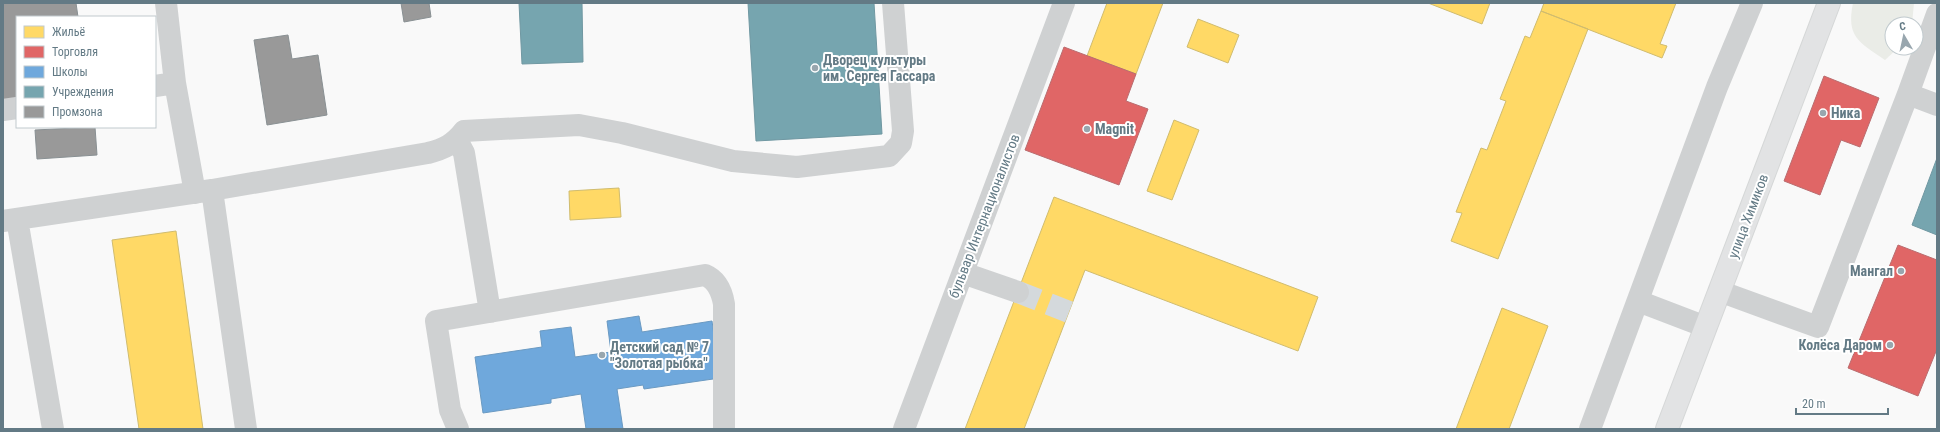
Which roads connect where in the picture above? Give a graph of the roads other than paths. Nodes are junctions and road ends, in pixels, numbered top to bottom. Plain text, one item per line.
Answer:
1 (166, 3) edge
2 (893, 3) edge
3 (1064, 3) edge
4 (1752, 3) edge
5 (1829, 3) edge
6 (1937, 14) edge
7 (165, 85) edge
8 (1908, 94) junction
9 (1937, 105) edge
10 (16, 108) edge
11 (3, 110) edge
12 (457, 140) junction
13 (204, 191) junction
14 (10, 220) edge
15 (963, 273) junction
16 (1719, 291) junction
17 (1018, 292) tunnel mouth
18 (1638, 302) junction
19 (490, 312) junction
20 (1706, 327) junction
21 (53, 429) edge
22 (246, 429) edge
23 (458, 429) edge
24 (724, 429) edge
25 (904, 429) edge
26 (1590, 429) edge
27 (1667, 429) edge

1 - 7 street
2 - 12 street
3 - 15 street, бульвар Интернационалистов
4 - 18 street
5 - 16 main road, улица Химиков
6 - 8 street
7 - 13 street
8 - 9 street
8 - 16 street
10 - 11 street
12 - 13 street
12 - 19 street
13 - 14 street
13 - 22 street
14 - 21 street
15 - 17 street
15 - 25 street, бульвар Интернационалистов
16 - 20 main road, улица Химиков
18 - 20 street
18 - 26 street
19 - 23 street
19 - 24 street
20 - 27 main road, улица Химиков

